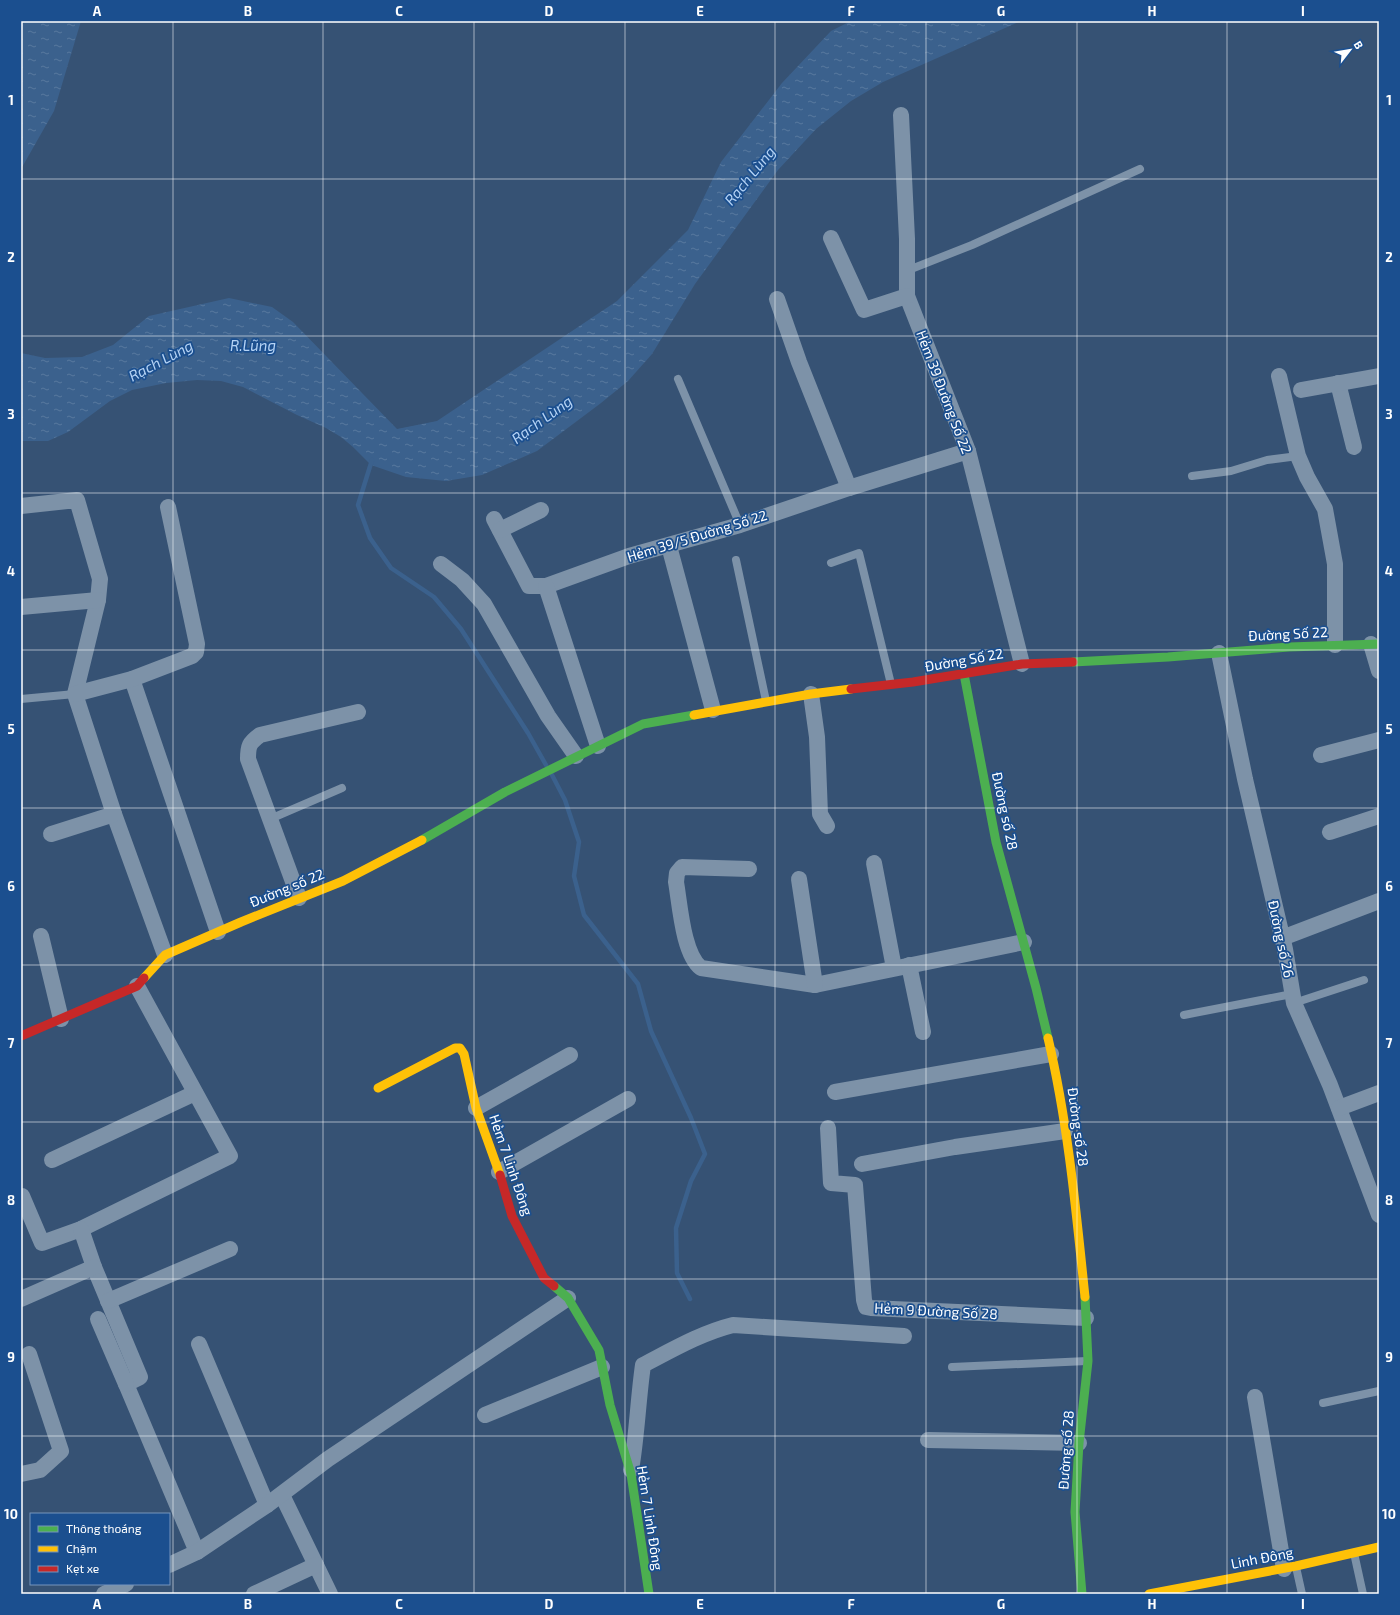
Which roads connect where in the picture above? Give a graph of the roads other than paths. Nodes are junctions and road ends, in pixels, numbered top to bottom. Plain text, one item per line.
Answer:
1 (901, 115) dead end
2 (1140, 168) dead end
3 (831, 238) dead end
4 (906, 271) junction
5 (907, 296) junction
6 (777, 299) dead end
7 (1279, 376) dead end
8 (1379, 376) edge
9 (678, 379) dead end
10 (1338, 383) junction
11 (1301, 390) dead end
12 (1354, 447) dead end
13 (968, 451) junction
14 (1298, 456) junction
15 (1192, 476) dead end
16 (849, 488) junction
17 (21, 506) edge
18 (168, 507) dead end
19 (541, 510) dead end
20 (740, 525) junction
21 (668, 546) junction
22 (736, 560) dead end
23 (831, 563) dead end
24 (441, 564) dead end
25 (546, 586) junction
26 (98, 600) junction
27 (21, 607) edge
28 (1375, 644) edge
29 (1335, 645) junction
30 (1218, 653) junction
31 (1022, 664) junction
32 (1379, 671) edge
33 (964, 674) junction
34 (132, 678) junction
35 (891, 685) junction
36 (75, 694) junction
37 (810, 694) junction
38 (21, 699) edge
39 (766, 701) junction
40 (713, 710) junction
41 (358, 712) dead end
42 (1379, 740) edge
43 (598, 746) junction
44 (1320, 755) dead end
45 (570, 759) junction
46 (342, 788) dead end
47 (114, 814) junction
48 (1379, 816) edge
49 (270, 819) junction
50 (827, 826) dead end
51 (1330, 832) dead end
52 (50, 834) dead end
53 (874, 863) dead end
54 (749, 868) dead end
55 (799, 879) dead end
56 (299, 898) junction
57 (1379, 901) edge
58 (218, 932) junction
59 (41, 936) dead end
60 (1282, 938) junction
61 (1024, 942) junction
62 (165, 955) junction
63 (902, 966) junction
64 (1364, 980) dead end
65 (815, 985) junction
66 (137, 986) junction
67 (1293, 998) junction
68 (1184, 1015) dead end
69 (61, 1019) junction
70 (923, 1032) dead end
71 (21, 1036) edge
72 (1051, 1054) junction
73 (570, 1055) dead end
74 (378, 1088) dead end
75 (834, 1092) dead end
76 (195, 1093) junction
77 (1379, 1093) edge
78 (628, 1099) dead end
79 (476, 1108) junction
80 (1338, 1108) junction
81 (828, 1128) dead end
82 (1065, 1131) junction
83 (52, 1160) dead end
84 (862, 1164) dead end
85 (499, 1172) junction
86 (22, 1196) dead end
87 (1379, 1215) edge
88 (81, 1229) junction
89 (230, 1249) dead end
90 (94, 1267) junction
91 (568, 1298) junction
92 (21, 1299) edge
93 (108, 1300) junction
94 (1086, 1318) junction
95 (98, 1319) dead end
96 (904, 1336) dead end
97 (198, 1344) dead end
98 (29, 1354) dead end
99 (1088, 1361) junction
100 (952, 1366) dead end
101 (602, 1367) junction
102 (126, 1384) junction
103 (1379, 1391) edge
104 (1255, 1397) dead end
105 (1323, 1403) dead end
106 (485, 1416) dead end
107 (928, 1440) dead end
108 (1079, 1443) junction
109 (21, 1474) edge
110 (631, 1474) junction
111 (282, 1496) junction
112 (267, 1505) junction
113 (1379, 1547) edge
114 (197, 1552) junction
115 (1354, 1552) junction
116 (170, 1565) edge
117 (316, 1565) junction
118 (1290, 1568) junction
119 (124, 1585) edge
120 (104, 1594) edge
121 (254, 1594) edge
122 (330, 1594) edge
123 (649, 1594) edge
124 (1082, 1594) edge
125 (1149, 1594) edge
126 (1302, 1594) edge
127 (1363, 1594) edge

1 - 4 street, Hẻm 39 Đường Số 22
2 - 4 lane
3 - 5 street
4 - 5 street, Hẻm 39 Đường Số 22
5 - 13 street, Hẻm 39 Đường Số 22
6 - 16 street
7 - 14 street
8 - 10 street
9 - 20 lane
10 - 11 street
10 - 12 street
13 - 16 street, Hẻm 39/5 Đường Số 22
13 - 31 street, Hẻm 39 Đường Số 22
14 - 15 lane
14 - 29 street
16 - 20 street, Hẻm 39/5 Đường Số 22
17 - 26 street
18 - 34 street
19 - 25 street
20 - 21 street, Hẻm 39/5 Đường Số 22
21 - 25 street, Hẻm 39/5 Đường Số 22
21 - 40 street
22 - 39 lane
23 - 35 lane
24 - 45 street
25 - 43 street
26 - 27 street
26 - 36 street
28 - 29 street, Đường Số 22
28 - 32 street
29 - 30 street, Đường Số 22
30 - 31 street, Đường Số 22
30 - 60 street, Đường số 26
31 - 33 street, Đường Số 22
33 - 35 street, Đường Số 22
33 - 61 street, Đường số 28
34 - 36 street
34 - 58 street
35 - 37 street, Đường Số 22
36 - 38 lane
36 - 47 street
37 - 39 street, Đường Số 22
37 - 50 street
39 - 40 street, Đường Số 22
40 - 43 street, Đường Số 22
41 - 49 street
42 - 44 street
43 - 45 street, Đường Số 22
45 - 56 street, Đường số 22
46 - 49 lane
47 - 52 street
47 - 62 street
48 - 51 street
49 - 56 street
53 - 63 street
54 - 65 street
55 - 65 street
56 - 58 street, Đường số 22
57 - 60 street
58 - 62 street, Đường số 22
59 - 69 street
60 - 67 street, Đường số 26
61 - 63 street
61 - 72 street, Đường số 28
62 - 66 street, Đường số 22
63 - 65 street
63 - 70 street
64 - 67 lane
66 - 69 street, Đường số 22
66 - 76 street
67 - 68 lane
67 - 80 street, Đường số 26
69 - 71 street, Đường số 22
72 - 75 street
72 - 82 street, Đường số 28
73 - 79 street
74 - 79 street, Hẻm 7 Linh Đông
76 - 83 street
76 - 88 street
77 - 80 street
78 - 85 street
79 - 85 street, Hẻm 7 Linh Đông
80 - 87 street, Đường số 26
81 - 94 street, Hẻm 9 Đường Số 28
82 - 84 street
82 - 94 street, Đường số 28
85 - 91 street, Hẻm 7 Linh Đông
86 - 88 street
88 - 90 street
89 - 93 street
90 - 92 street
90 - 93 street
91 - 101 street, Hẻm 7 Linh Đông
91 - 111 street
93 - 102 street
94 - 99 street, Đường số 28
95 - 102 street
96 - 110 street
97 - 112 street
98 - 109 street
99 - 100 lane
99 - 108 street, Đường số 28
101 - 106 street
101 - 110 street, Hẻm 7 Linh Đông
102 - 114 street
103 - 105 lane
104 - 118 street
107 - 108 street
108 - 124 street, Đường số 28
110 - 123 street, Hẻm 7 Linh Đông
111 - 112 street
111 - 117 street
112 - 114 street
113 - 115 street, Linh Đông
114 - 116 street
115 - 118 street, Linh Đông
115 - 127 lane
117 - 121 street
117 - 122 street
118 - 125 street, Linh Đông
118 - 126 lane
119 - 120 street

